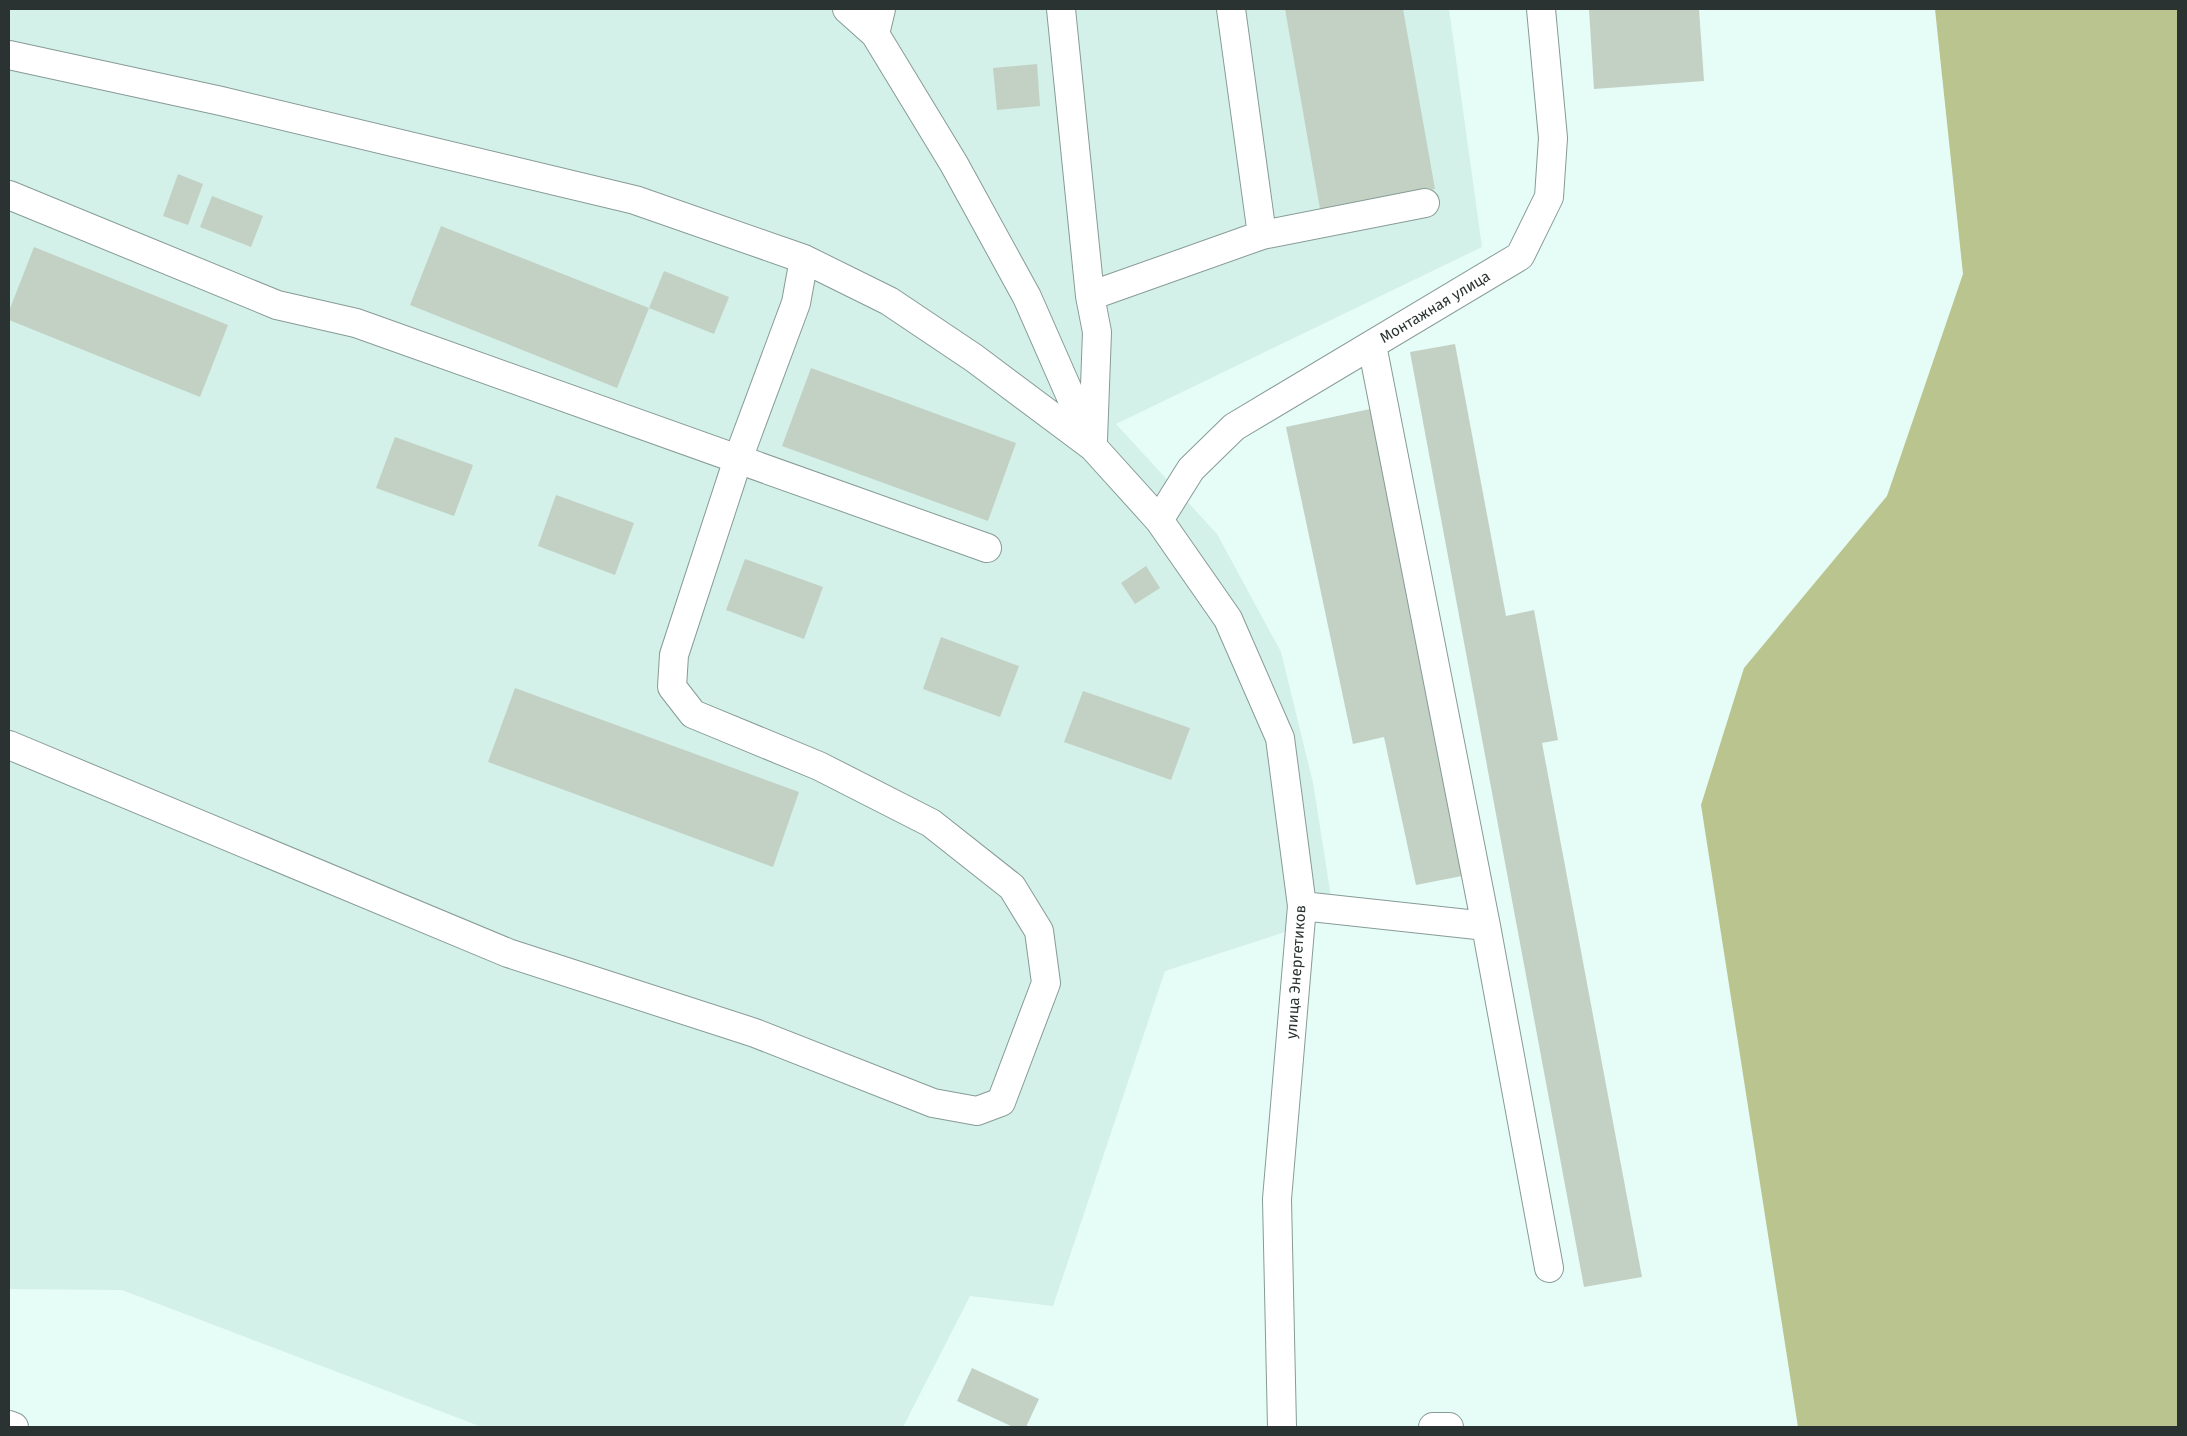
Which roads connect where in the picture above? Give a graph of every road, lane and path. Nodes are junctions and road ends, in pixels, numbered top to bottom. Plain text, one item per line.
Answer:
1 (847, 9) edge
2 (1061, 9) edge
3 (1232, 9) edge
4 (1541, 9) edge
5 (878, 21) edge
6 (9, 56) edge
7 (9, 195) edge
8 (1424, 203) dead end
9 (1262, 235) junction
10 (804, 259) junction
11 (1090, 296) junction
12 (1372, 344) junction
13 (1093, 446) junction
14 (738, 459) junction
15 (1158, 520) junction
16 (987, 548) dead end
17 (9, 745) edge
18 (1302, 906) junction
19 (1486, 926) junction
20 (1549, 1268) dead end
21 (9, 1425) edge
22 (14, 1427) edge
23 (1282, 1427) edge
24 (1433, 1427) edge
25 (1449, 1427) edge

1 - 5 street
2 - 11 street
3 - 9 street
4 - 12 street, Монтажная улица
5 - 13 street
6 - 10 street
7 - 14 street
8 - 9 street
9 - 11 street
10 - 13 street
10 - 14 street
11 - 13 street
12 - 15 street, Монтажная улица
12 - 19 street
13 - 15 street, улица Энергетиков
14 - 16 street
14 - 17 street
15 - 18 street, улица Энергетиков
18 - 19 street
18 - 23 street, улица Энергетиков
19 - 20 street
21 - 22 street
24 - 25 street

